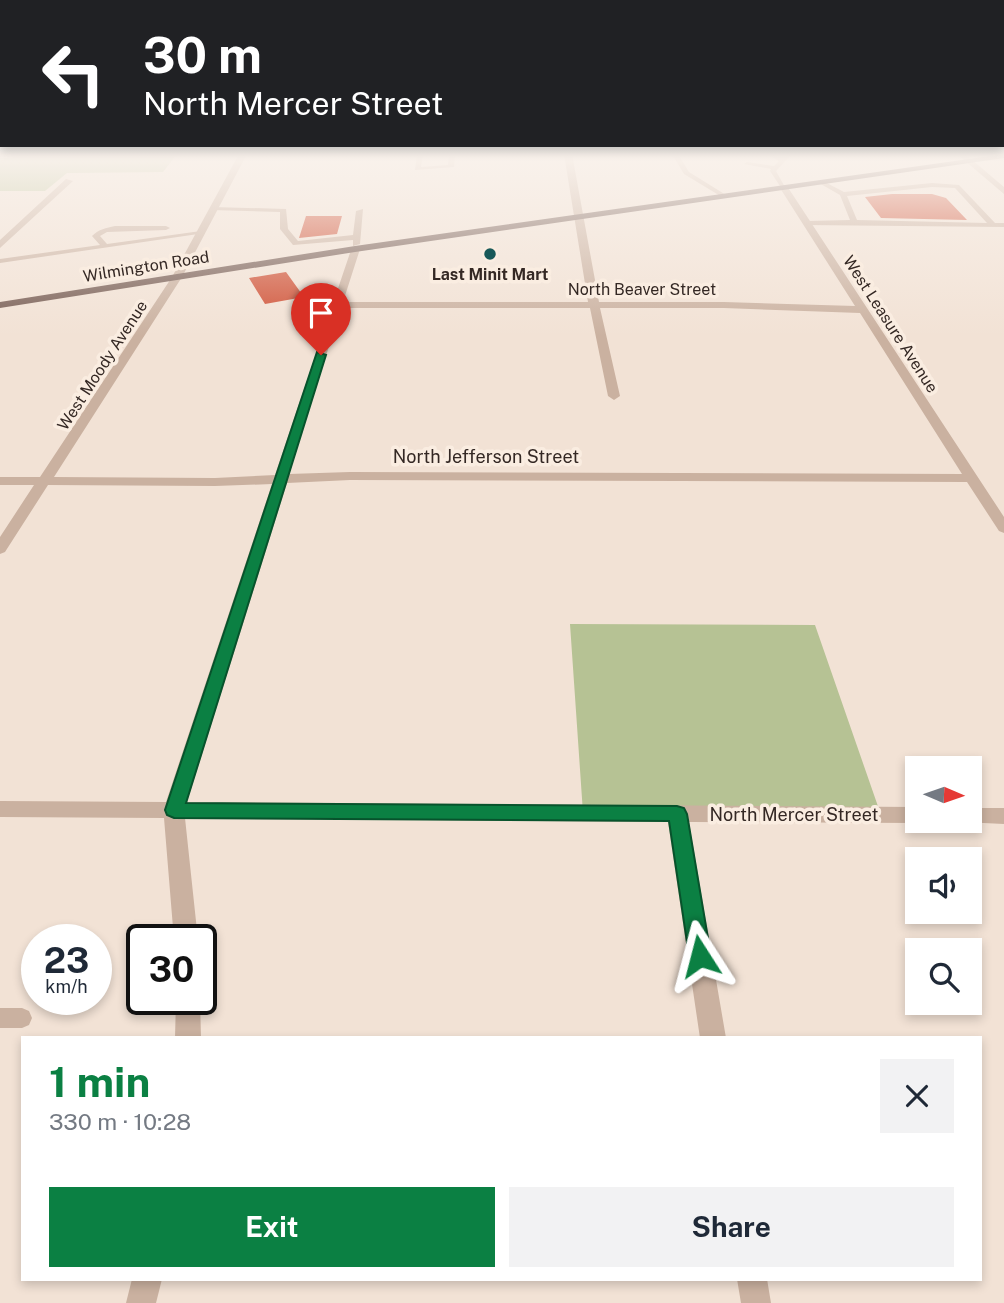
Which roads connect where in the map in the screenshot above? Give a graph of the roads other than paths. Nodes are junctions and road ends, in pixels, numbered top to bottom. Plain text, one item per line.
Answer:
1 (33, 215) edge
2 (210, 215) edge
3 (284, 215) edge
4 (360, 215) edge
5 (595, 215) edge
6 (802, 215) edge
7 (851, 215) edge
8 (984, 215) edge
9 (580, 217) junction
10 (854, 222) junction
11 (808, 223) junction
12 (993, 225) junction
13 (1004, 225) edge
14 (203, 229) junction
15 (356, 243) junction
16 (0, 245) edge
17 (105, 246) junction
18 (0, 261) edge
19 (177, 277) junction
20 (0, 305) edge
21 (337, 305) junction
22 (596, 305) junction
23 (863, 310) junction
24 (614, 396) dead end
25 (972, 478) junction
26 (281, 479) junction
27 (0, 481) edge
28 (45, 481) junction
29 (1004, 528) edge
30 (0, 549) edge
31 (0, 809) edge
32 (174, 810) junction
33 (677, 814) junction
34 (905, 816) edge
35 (982, 816) edge
36 (1004, 816) edge
37 (185, 924) edge
38 (188, 1015) edge
39 (0, 1018) edge
40 (22, 1018) dead end
41 (188, 1036) edge
42 (713, 1036) edge
43 (146, 1281) edge
44 (752, 1281) edge
45 (141, 1303) edge
46 (756, 1303) edge

1 - 16 street
2 - 14 street, West Moody Avenue
3 - 15 lane
4 - 15 lane
5 - 9 main road, Wilmington Road
6 - 11 street, West Leasure Avenue
7 - 10 lane
8 - 12 lane
9 - 15 main road, Wilmington Road
9 - 22 street
10 - 11 lane
10 - 12 lane
11 - 23 street, West Leasure Avenue
12 - 13 lane
14 - 17 lane
14 - 17 lane
14 - 19 street, West Moody Avenue
15 - 19 main road, Wilmington Road
15 - 21 street
17 - 18 lane
19 - 20 main road, Wilmington Road
19 - 28 street, West Moody Avenue
21 - 22 street, North Beaver Street
21 - 26 street
22 - 23 street, North Beaver Street
22 - 24 street
23 - 25 street, West Leasure Avenue
25 - 26 street, North Jefferson Street
25 - 29 street, West Leasure Avenue
26 - 28 street, North Jefferson Street
26 - 32 street
27 - 28 street, North Jefferson Street
28 - 30 street, West Moody Avenue
31 - 32 street, North Mercer Street
32 - 33 street, North Mercer Street
32 - 37 street
33 - 34 street, North Mercer Street
33 - 42 street
35 - 36 street
38 - 41 street
39 - 40 lane
43 - 45 street
44 - 46 street

